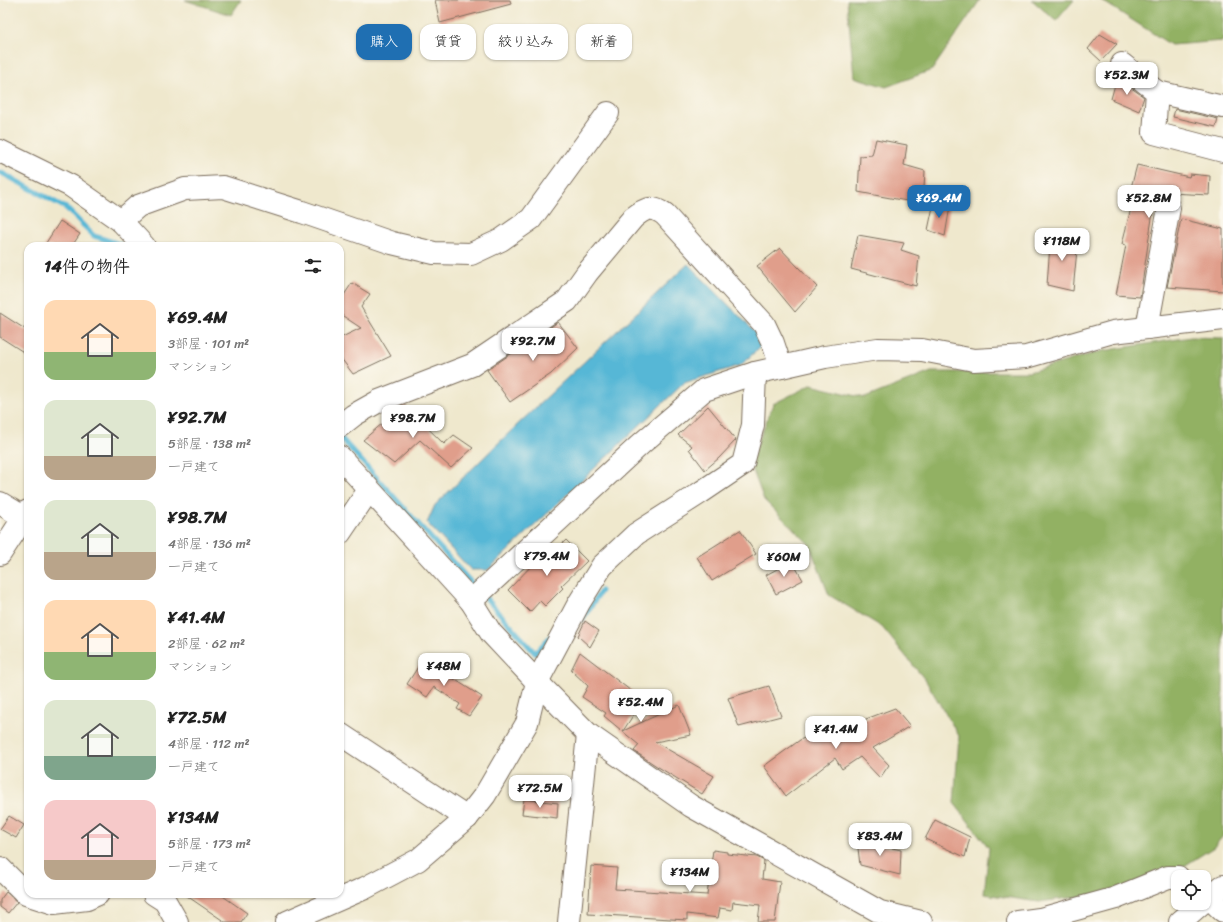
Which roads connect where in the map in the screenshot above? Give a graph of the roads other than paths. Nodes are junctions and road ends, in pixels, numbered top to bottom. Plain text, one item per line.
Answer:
1 (1122, 64) dead end
2 (1158, 92) junction
3 (1223, 107) edge
4 (608, 113) dead end
5 (0, 151) edge
6 (1223, 151) edge
7 (1169, 208) dead end
8 (121, 221) junction
9 (140, 242) edge
10 (1223, 319) edge
11 (1147, 328) junction
12 (781, 367) junction
13 (755, 373) junction
14 (344, 423) edge
15 (344, 462) edge
16 (369, 490) junction
17 (0, 503) edge
18 (24, 515) edge
19 (24, 520) edge
20 (344, 527) edge
21 (0, 554) edge
22 (471, 601) junction
23 (537, 682) junction
24 (588, 734) junction
25 (344, 737) edge
26 (467, 818) junction
27 (0, 868) edge
28 (1171, 877) edge
29 (24, 892) edge
30 (344, 897) edge
31 (38, 898) edge
32 (89, 898) edge
33 (160, 898) edge
34 (342, 898) edge
35 (1196, 910) edge
36 (881, 917) edge
37 (177, 922) edge
38 (287, 922) edge
39 (569, 922) edge
40 (921, 922) edge
41 (1018, 922) edge
42 (1180, 922) edge

1 - 2 street
2 - 3 street
2 - 6 street
4 - 8 street
5 - 8 street
7 - 11 street
8 - 9 street
10 - 11 street
11 - 12 street
12 - 13 street
12 - 14 street
13 - 22 street
13 - 23 street
15 - 16 street
16 - 20 street
16 - 22 street
17 - 18 street
19 - 21 street
22 - 23 street
23 - 24 street
23 - 26 street
24 - 36 street
24 - 39 street
25 - 26 street
26 - 30 street
27 - 29 street
28 - 41 street
31 - 32 street
33 - 37 street
34 - 38 street
35 - 42 street
36 - 40 street

